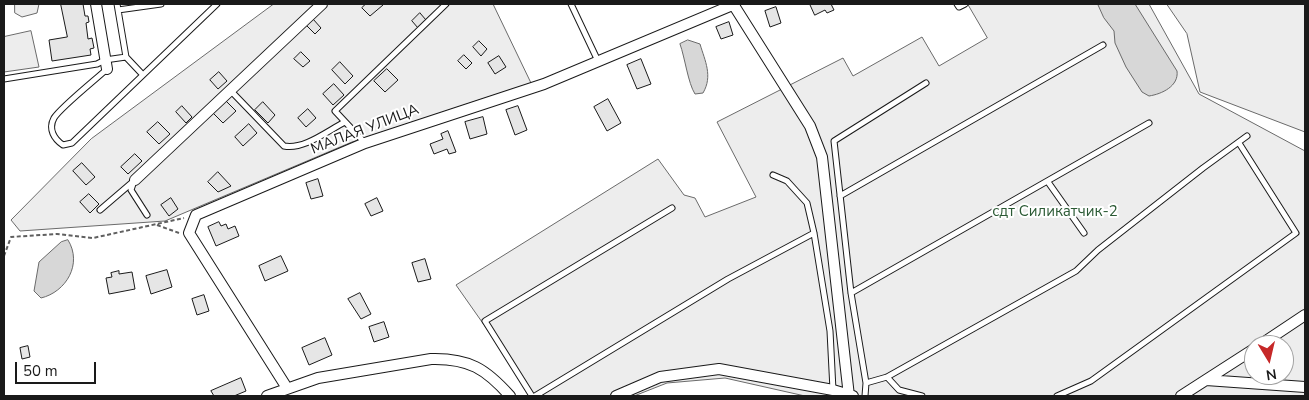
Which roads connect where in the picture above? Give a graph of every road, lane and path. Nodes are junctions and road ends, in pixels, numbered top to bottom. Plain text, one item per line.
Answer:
1 (96, 4) edge
2 (117, 4) edge
3 (161, 4) edge
4 (217, 4) edge
5 (322, 4) edge
6 (446, 4) edge
7 (571, 4) edge
8 (734, 4) edge
9 (957, 4) edge
10 (965, 4) edge
11 (118, 10) junction
12 (1103, 45) dead end
13 (126, 56) junction
14 (598, 61) junction
15 (106, 65) junction
16 (143, 75) junction
17 (4, 79) edge
18 (926, 83) dead end
19 (230, 90) junction
20 (345, 122) junction
21 (1150, 123) dead end
22 (1247, 136) dead end
23 (365, 143) junction
24 (1239, 143) junction
25 (773, 175) dead end
26 (135, 180) junction
27 (1048, 182) junction
28 (840, 196) junction
29 (672, 208) dead end
30 (100, 210) dead end
31 (147, 215) dead end
32 (196, 215) junction
33 (157, 225) junction
34 (188, 233) junction
35 (814, 233) junction
36 (1084, 233) dead end
37 (4, 256) edge
38 (852, 293) junction
39 (1305, 315) edge
40 (1275, 335) edge
41 (1244, 355) edge
42 (887, 377) junction
43 (1206, 380) junction
44 (866, 383) junction
45 (1305, 387) edge
46 (287, 388) junction
47 (833, 390) junction
48 (267, 396) edge
49 (510, 396) edge
50 (533, 396) edge
51 (616, 396) edge
52 (850, 396) edge
53 (865, 396) edge
54 (922, 396) edge
55 (1057, 396) edge
56 (1181, 396) edge

1 - 15 street
2 - 11 lane
3 - 11 lane
4 - 16 lane
5 - 19 street
6 - 20 lane
7 - 14 lane
8 - 14 street, МАЛАЯ УЛИЦА
8 - 52 street
9 - 10 lane
11 - 13 lane
12 - 28 lane
13 - 15 lane
13 - 16 lane
14 - 23 street, МАЛАЯ УЛИЦА
15 - 16 lane
15 - 17 lane
18 - 28 lane
19 - 20 lane
19 - 26 street
20 - 23 lane
21 - 27 lane
22 - 24 lane
23 - 32 street, МАЛАЯ УЛИЦА
24 - 42 lane
24 - 55 lane
25 - 35 lane
26 - 30 lane
26 - 31 lane
27 - 36 lane
27 - 38 lane
28 - 38 lane
29 - 50 lane
32 - 33 path
32 - 34 street
33 - 34 path
33 - 37 path
34 - 46 street
35 - 47 lane
35 - 50 lane
38 - 44 lane
39 - 40 street
41 - 43 street
42 - 44 lane
42 - 54 lane
43 - 45 street
43 - 56 street
44 - 53 lane
46 - 48 street
46 - 49 street
47 - 51 street
47 - 52 street

